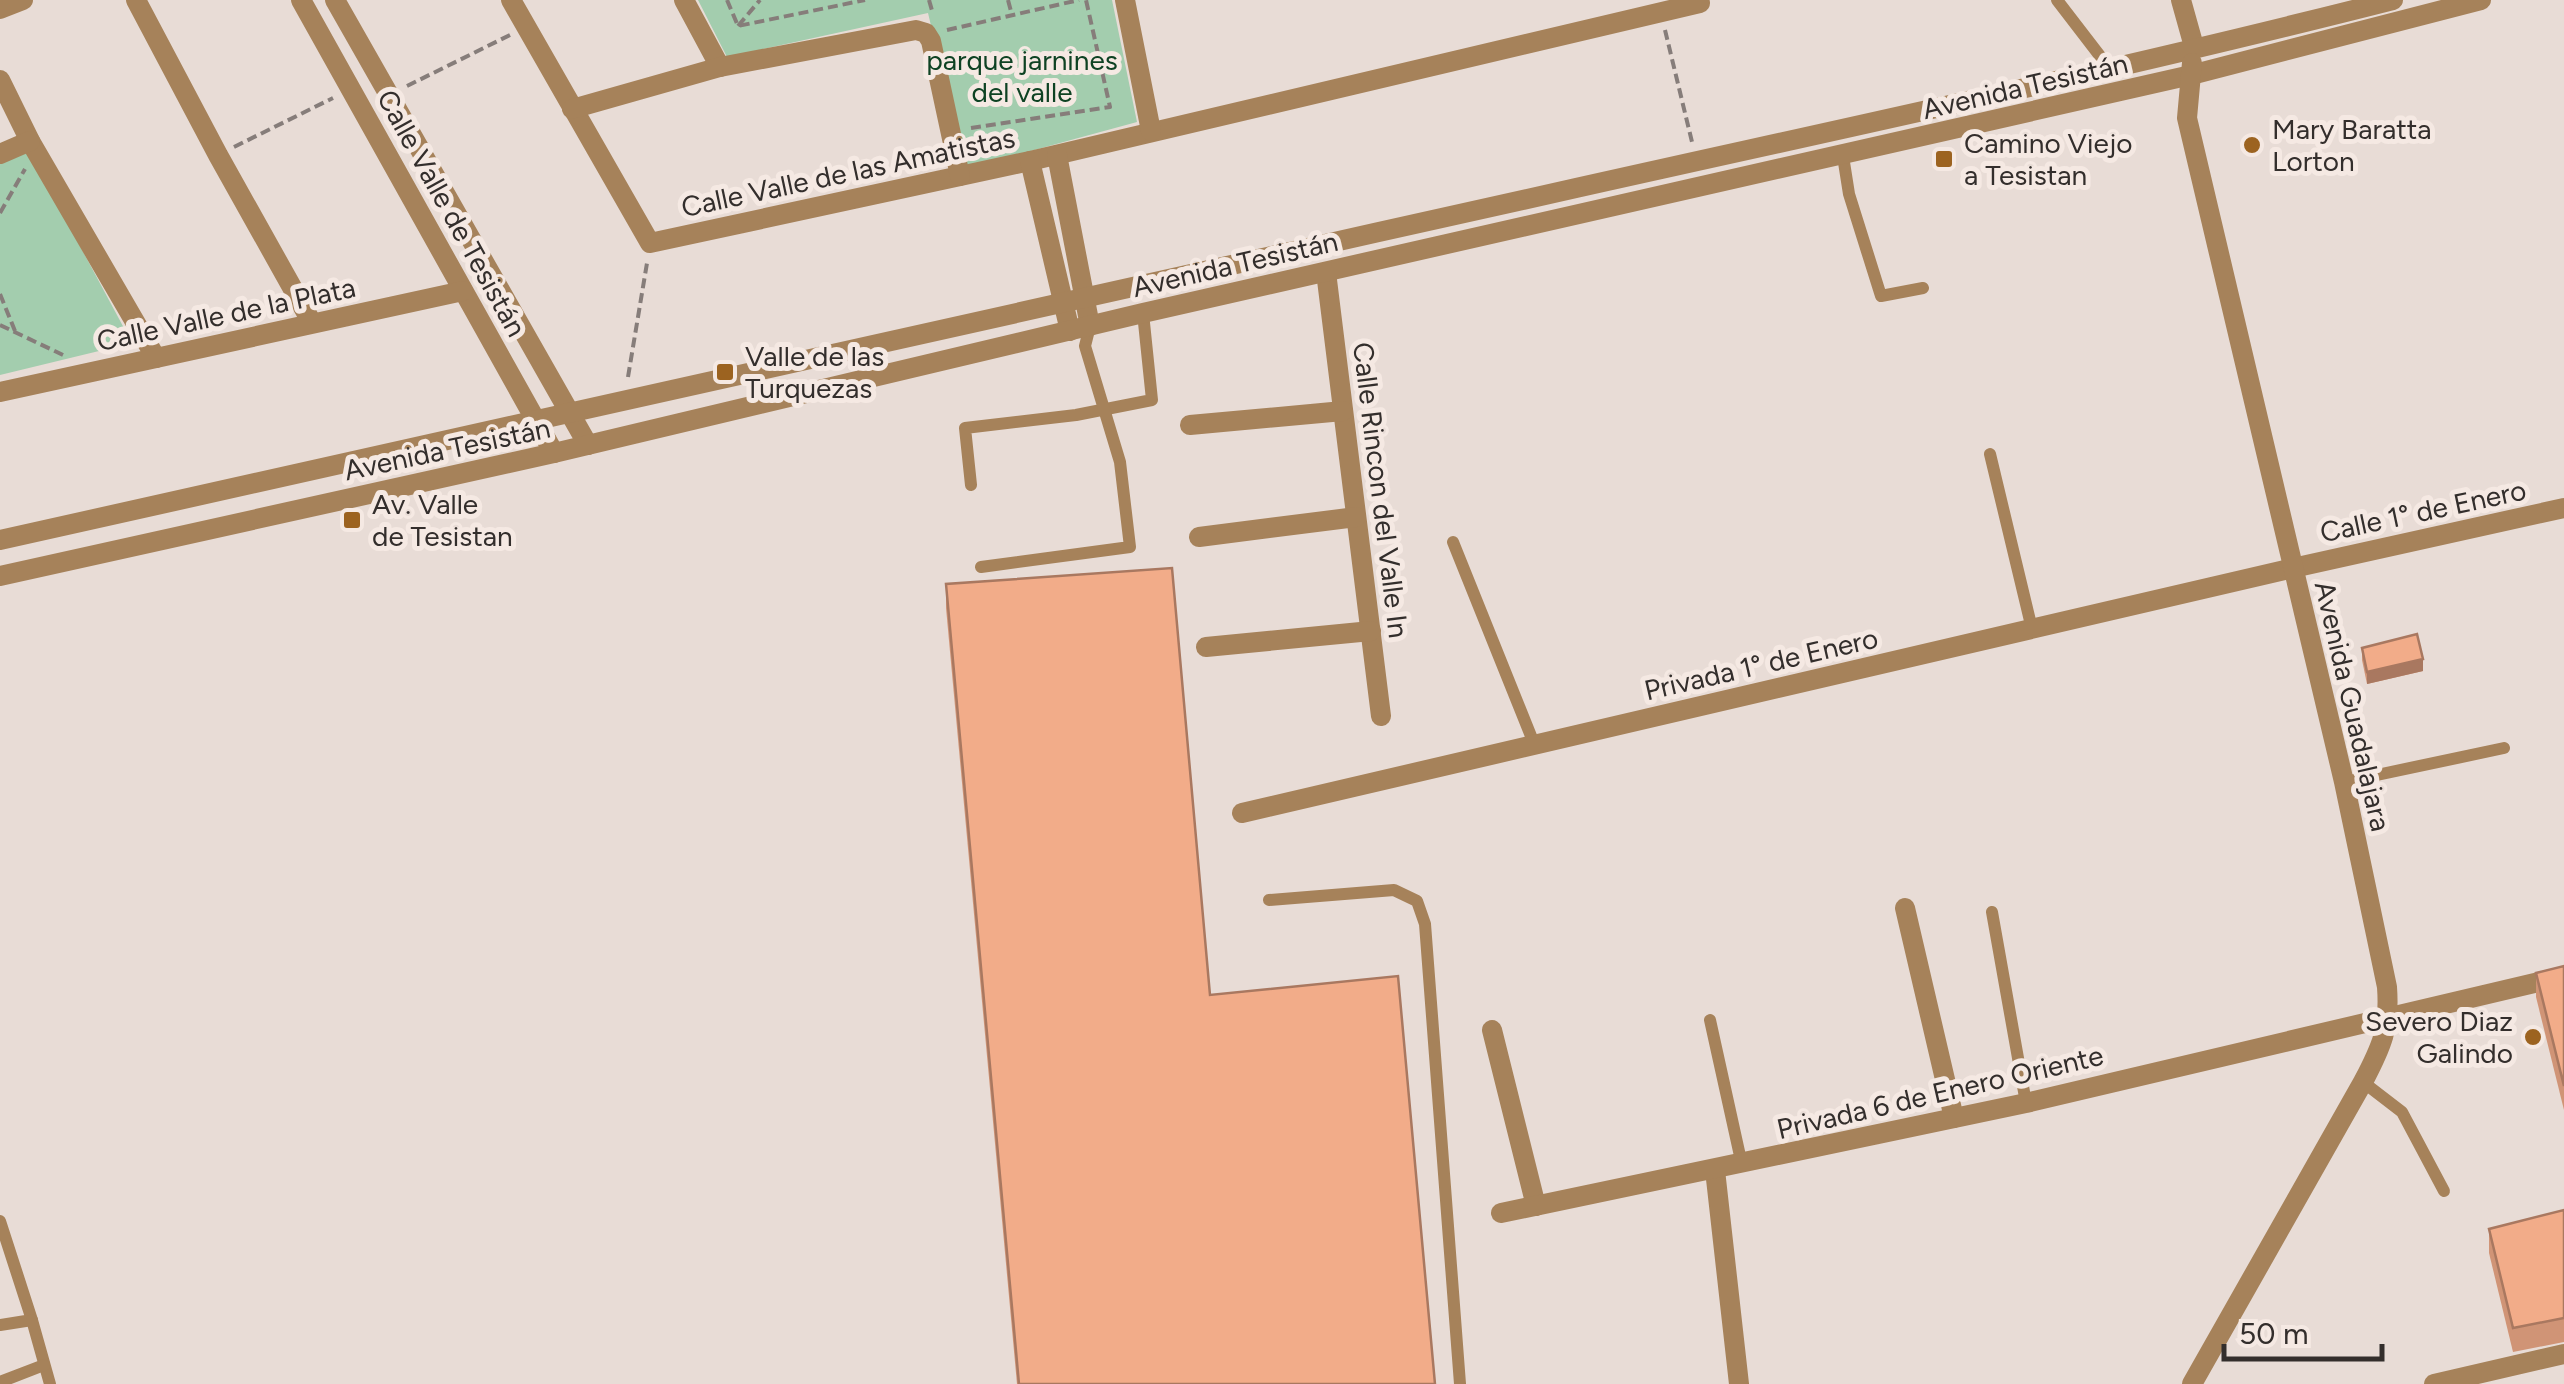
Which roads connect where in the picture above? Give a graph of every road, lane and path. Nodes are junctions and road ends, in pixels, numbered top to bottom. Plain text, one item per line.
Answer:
1 (22, 0) edge
2 (136, 0) edge
3 (301, 0) edge
4 (336, 0) edge
5 (511, 0) edge
6 (684, 0) edge
7 (727, 0) edge
8 (760, 0) edge
9 (865, 0) edge
10 (929, 0) edge
11 (1008, 0) edge
12 (1083, 0) edge
13 (1125, 0) edge
14 (2057, 0) edge
15 (2181, 0) edge
16 (2393, 0) edge
17 (2481, 0) edge
18 (1700, 3) dead end
19 (1649, 7) edge
20 (0, 9) edge
21 (1012, 15) junction
22 (933, 16) dead end
23 (738, 26) junction
24 (526, 27) junction
25 (937, 32) dead end
26 (2192, 52) junction
27 (720, 67) junction
28 (2110, 69) junction
29 (2192, 75) junction
30 (0, 80) edge
31 (351, 89) junction
32 (389, 94) junction
33 (572, 109) junction
34 (962, 130) dead end
35 (1151, 131) junction
36 (33, 145) junction
37 (0, 154) edge
38 (1694, 154) dead end
39 (218, 155) junction
40 (1056, 155) junction
41 (1843, 156) junction
42 (1030, 161) junction
43 (960, 176) junction
44 (0, 213) edge
45 (650, 242) junction
46 (1326, 272) junction
47 (1923, 288) dead end
48 (464, 290) junction
49 (0, 294) edge
50 (1086, 298) junction
51 (1063, 303) junction
52 (1143, 314) junction
53 (312, 324) junction
54 (0, 325) edge
55 (15, 332) junction
56 (1082, 334) junction
57 (64, 355) dead end
58 (156, 358) junction
59 (0, 392) edge
60 (626, 397) junction
61 (568, 410) junction
62 (1103, 410) junction
63 (1343, 411) junction
64 (534, 417) junction
65 (1190, 425) dead end
66 (588, 445) junction
67 (554, 454) junction
68 (1990, 454) dead end
69 (971, 485) dead end
70 (2564, 508) edge
71 (1356, 517) junction
72 (1199, 537) dead end
73 (0, 540) edge
74 (1454, 542) dead end
75 (981, 566) dead end
76 (2293, 568) junction
77 (0, 576) edge
78 (2032, 629) junction
79 (1370, 631) junction
80 (1206, 647) dead end
81 (1381, 716) dead end
82 (1535, 746) junction
83 (2504, 748) dead end
84 (2344, 782) junction
85 (1242, 813) dead end
86 (1269, 900) dead end
87 (1905, 908) dead end
88 (1992, 912) dead end
89 (2564, 976) edge
90 (2389, 1016) junction
91 (1710, 1020) dead end
92 (1492, 1030) dead end
93 (2363, 1082) junction
94 (2026, 1103) junction
95 (1954, 1118) junction
96 (1742, 1164) junction
97 (1715, 1170) junction
98 (2444, 1191) dead end
99 (1536, 1206) junction
100 (1501, 1213) dead end
101 (0, 1221) edge
102 (4, 1246) edge
103 (32, 1320) junction
104 (0, 1326) edge
105 (2564, 1354) edge
106 (44, 1365) junction
107 (0, 1382) edge
108 (50, 1384) edge
109 (1460, 1384) edge
110 (1740, 1384) edge
111 (2192, 1384) edge
112 (2434, 1384) edge

1 - 20 street
2 - 39 street
3 - 31 street, Calle Valle de Tesistán
4 - 32 street, Calle Valle de Tesistán
5 - 24 street
6 - 27 street
7 - 23 path
8 - 23 path
9 - 23 path
10 - 22 path
11 - 21 path
12 - 21 path
12 - 34 path
13 - 35 street
14 - 28 lane
15 - 26 street, Avenida Guadalajara
16 - 26 street, Avenida Tesistán
17 - 29 street, Avenida Tesistán
18 - 19 street, Calle Valle de las Amatistas
19 - 35 street, Calle Valle de las Amatistas
19 - 38 path
21 - 25 path
24 - 32 path
24 - 33 street
26 - 28 street, Avenida Tesistán
26 - 29 street, Avenida Guadalajara
27 - 33 street
27 - 43 street
28 - 50 street, Avenida Tesistán
29 - 41 street, Avenida Tesistán
29 - 76 street, Avenida Guadalajara
30 - 36 street
31 - 39 path
31 - 48 street, Calle Valle de Tesistán
32 - 61 street, Calle Valle de Tesistán
33 - 45 street
35 - 40 street, Calle Valle de las Amatistas
36 - 37 street
36 - 44 path
36 - 58 street
39 - 53 street
40 - 42 street, Calle Valle de las Amatistas
40 - 50 street
41 - 46 street, Avenida Tesistán
41 - 47 lane
42 - 43 street, Calle Valle de las Amatistas
42 - 51 street
43 - 45 street, Calle Valle de las Amatistas
45 - 60 path
46 - 52 street, Avenida Tesistán
46 - 63 street, Calle Rincon del Valle In
48 - 53 street, Calle Valle de la Plata
48 - 64 street, Calle Valle de Tesistán
49 - 55 path
50 - 51 street, Avenida Tesistán
50 - 56 street
51 - 56 street
51 - 60 street, Avenida Tesistán
52 - 56 street, Avenida Tesistán
52 - 62 lane
53 - 58 street, Calle Valle de la Plata
54 - 55 path
55 - 57 path
56 - 62 lane
56 - 66 street, Avenida Tesistán
58 - 59 street, Calle Valle de la Plata
60 - 61 street, Avenida Tesistán
61 - 64 street, Avenida Tesistán
61 - 66 street, Calle Valle de Tesistán
62 - 69 lane
62 - 75 lane
63 - 65 street
63 - 71 street, Calle Rincon del Valle In
64 - 67 street, Calle Valle de Tesistán
64 - 73 street, Avenida Tesistán
66 - 67 street, Avenida Tesistán
67 - 77 street, Avenida Tesistán
68 - 78 lane
70 - 76 street, Calle 1° de Enero
71 - 72 street
71 - 79 street, Calle Rincon del Valle In
74 - 82 lane
76 - 78 street, Privada 1° de Enero
76 - 84 street, Avenida Guadalajara
78 - 82 street, Privada 1° de Enero
79 - 80 street
79 - 81 street, Calle Rincon del Valle In
82 - 85 street, Privada 1° de Enero
83 - 84 lane
84 - 90 street, Avenida Guadalajara
86 - 109 lane
87 - 95 street
88 - 94 lane
89 - 90 street, Privada 6 de Enero Oriente
90 - 93 street, Avenida Guadalajara
90 - 94 street, Privada 6 de Enero Oriente
91 - 96 lane
92 - 99 street
93 - 98 lane
93 - 111 street, Avenida Guadalajara
94 - 95 street, Privada 6 de Enero Oriente
95 - 96 street, Privada 6 de Enero Oriente
96 - 97 street, Privada 6 de Enero Oriente
97 - 99 street, Privada 6 de Enero Oriente
97 - 110 street
99 - 100 street, Privada 6 de Enero Oriente
101 - 102 lane
102 - 103 lane
103 - 104 lane
103 - 106 lane
105 - 112 street
106 - 107 lane
106 - 108 lane

